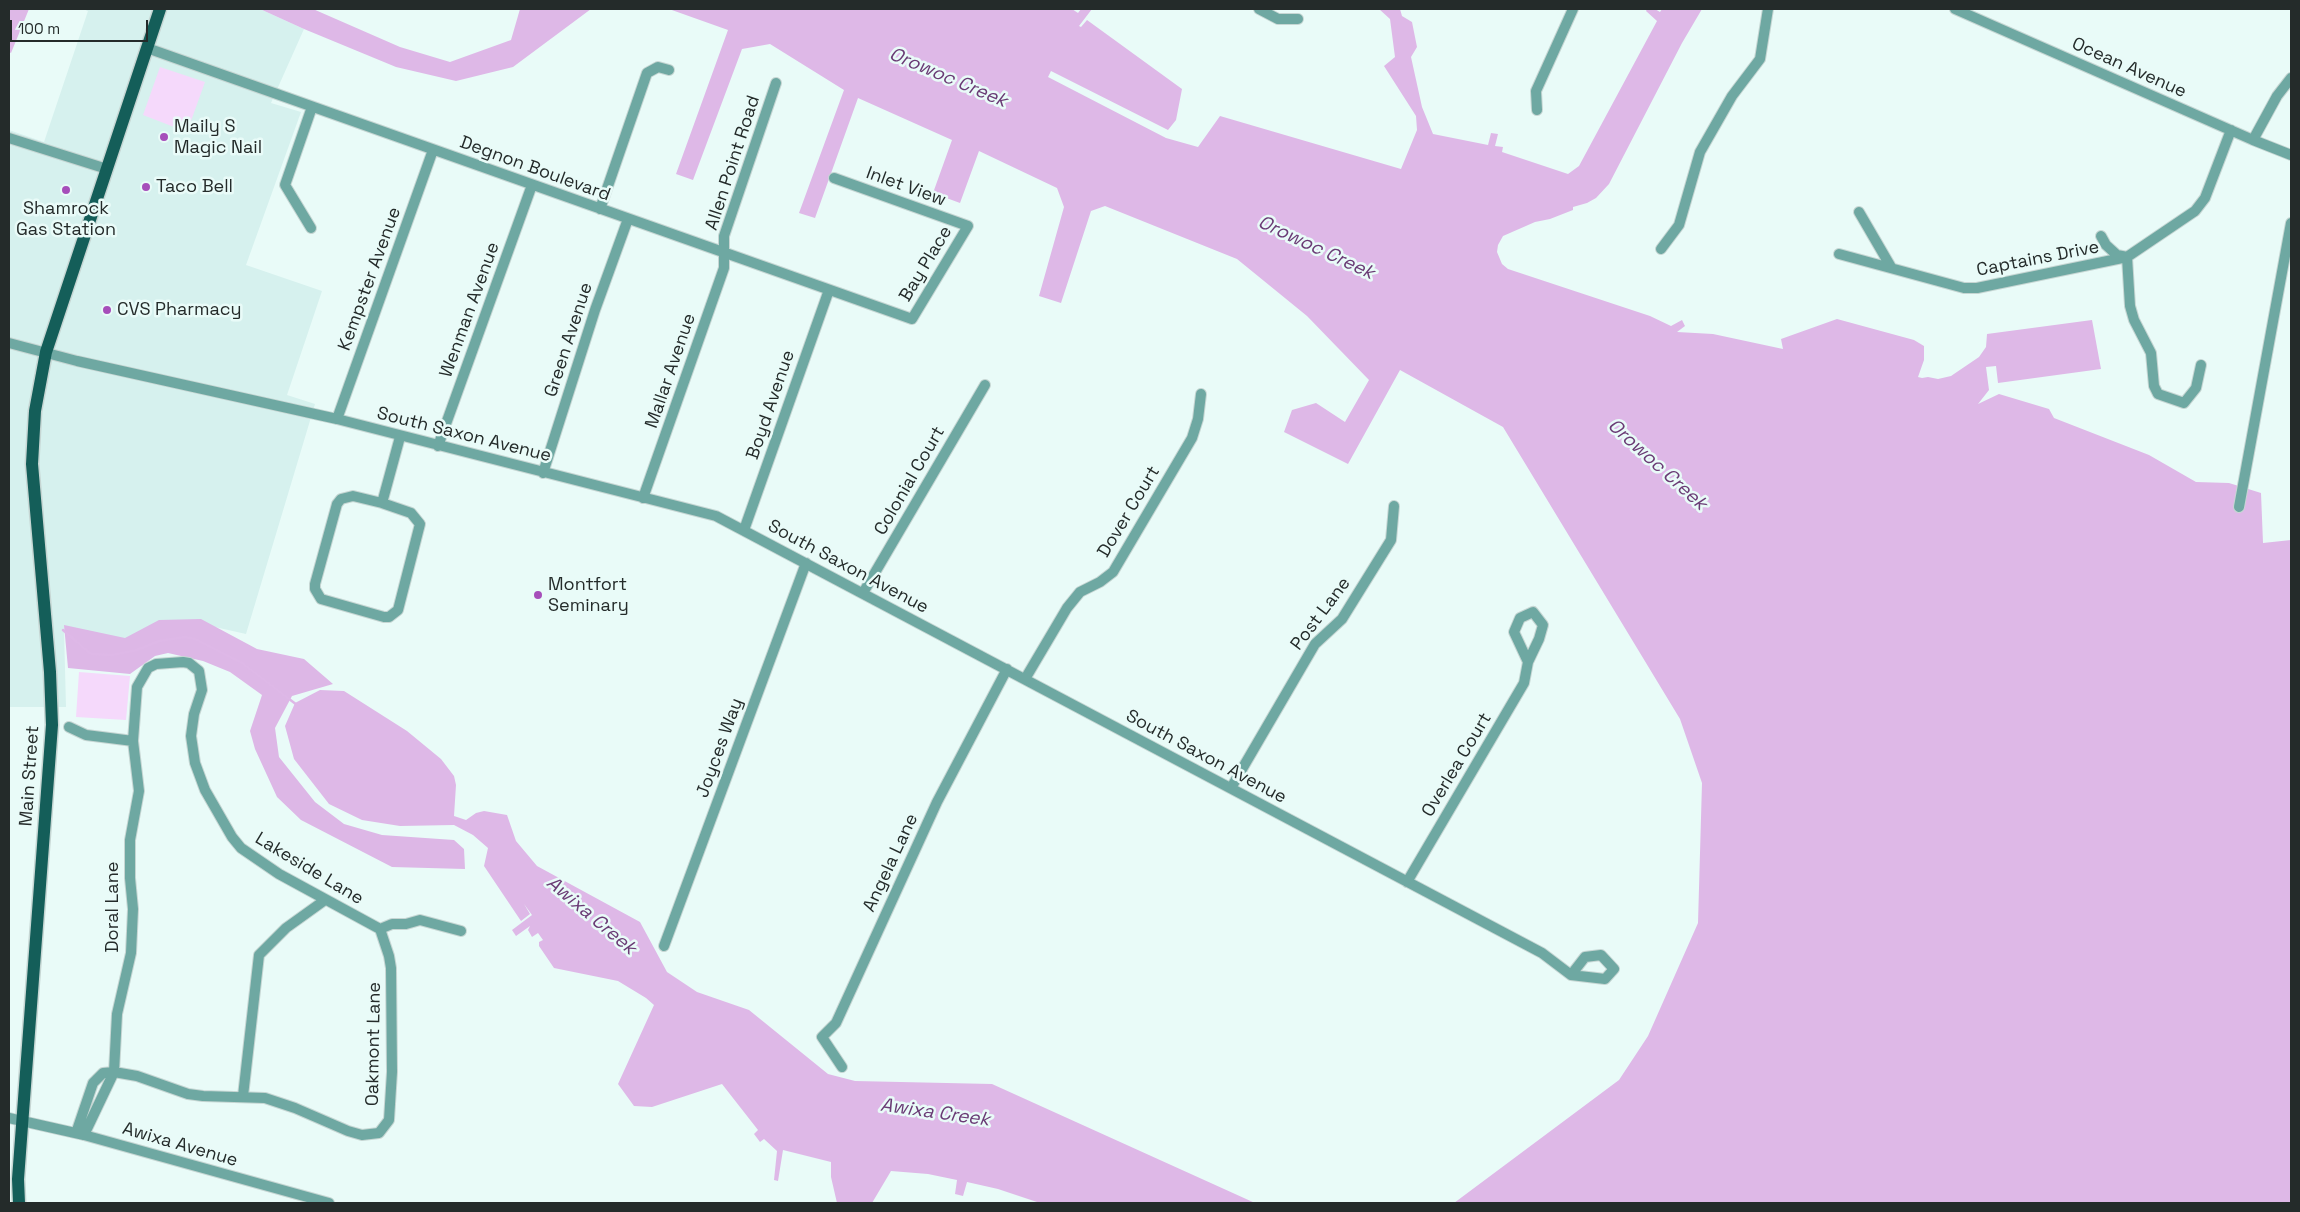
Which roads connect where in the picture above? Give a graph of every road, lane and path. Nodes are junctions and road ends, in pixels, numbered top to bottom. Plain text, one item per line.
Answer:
1 (160, 9) edge
2 (1260, 9) edge
3 (1573, 9) edge
4 (1768, 9) edge
5 (1955, 9) edge
6 (1298, 19) dead end
7 (147, 48) junction
8 (669, 70) dead end
9 (2291, 78) edge
10 (776, 83) dead end
11 (312, 107) junction
12 (1537, 110) dead end
13 (2231, 130) junction
14 (9, 138) edge
15 (2253, 140) junction
16 (433, 150) junction
17 (2291, 155) edge
18 (107, 169) junction
19 (834, 178) dead end
20 (532, 185) junction
21 (600, 209) junction
22 (1859, 212) dead end
23 (628, 219) junction
24 (2291, 223) edge
25 (968, 226) joint
26 (311, 228) dead end
27 (2100, 236) dead end
28 (1661, 249) dead end
29 (724, 253) junction
30 (1839, 254) dead end
31 (2127, 258) junction
32 (1891, 267) junction
33 (829, 290) junction
34 (912, 319) joint
35 (9, 343) edge
36 (46, 352) junction
37 (2201, 365) dead end
38 (985, 385) dead end
39 (1201, 394) dead end
40 (337, 419) junction
41 (400, 437) junction
42 (438, 446) junction
43 (543, 473) junction
44 (643, 498) junction
45 (382, 503) junction
46 (1394, 506) dead end
47 (2239, 507) dead end
48 (744, 530) junction
49 (806, 563) junction
50 (863, 593) junction
51 (1528, 662) dead end
52 (1007, 669) junction
53 (1025, 679) junction
54 (69, 727) dead end
55 (133, 741) junction
56 (1230, 788) junction
57 (1407, 882) junction
58 (325, 900) junction
59 (380, 929) junction
60 (461, 931) dead end
61 (664, 946) dead end
62 (1571, 976) dead end
63 (842, 1067) dead end
64 (114, 1072) junction
65 (243, 1096) junction
66 (9, 1118) edge
67 (23, 1120) junction
68 (80, 1134) junction
69 (19, 1203) edge
70 (329, 1203) edge

1 - 7 main road, Main Street
2 - 6 street
3 - 12 street
4 - 28 street
5 - 13 street, Ocean Avenue
7 - 11 street, Degnon Boulevard
7 - 18 main road, Main Street
8 - 21 street
9 - 15 street
10 - 29 street, Allen Point Road
11 - 16 street, Degnon Boulevard
11 - 26 street
13 - 15 street, Ocean Avenue
13 - 31 street, Captains Drive
14 - 18 street
15 - 17 street, Ocean Avenue
16 - 20 street, Degnon Boulevard
16 - 40 street, Kempster Avenue
18 - 36 main road, Main Street
19 - 25 street, Inlet View
20 - 21 street, Degnon Boulevard
20 - 42 street, Wenman Avenue
21 - 23 street, Degnon Boulevard
22 - 32 street
23 - 29 street, Degnon Boulevard
23 - 43 street, Green Avenue
24 - 47 street
25 - 34 street, Bay Place
27 - 31 street, Captains Drive
29 - 33 street, Degnon Boulevard
29 - 44 street, Mallar Avenue
30 - 32 street, Captains Drive
31 - 32 street, Captains Drive
31 - 37 street, Captains Drive
33 - 34 street, Degnon Boulevard
33 - 48 street, Boyd Avenue
35 - 36 street, South Saxon Avenue
36 - 40 street, South Saxon Avenue
36 - 67 main road, Main Street
38 - 50 street, Colonial Court
39 - 53 street, Dover Court
40 - 41 street, South Saxon Avenue
41 - 42 street, South Saxon Avenue
41 - 45 street
42 - 43 street, South Saxon Avenue
43 - 44 street, South Saxon Avenue
44 - 48 street, South Saxon Avenue
45 - 45 street
46 - 56 street, Post Lane
48 - 49 street, South Saxon Avenue
49 - 50 street, South Saxon Avenue
49 - 61 street, Joyces Way
50 - 52 street, South Saxon Avenue
51 - 57 street, Overlea Court
52 - 53 street, South Saxon Avenue
52 - 63 street, Angela Lane
53 - 56 street, South Saxon Avenue
54 - 55 street
55 - 58 street, Lakeside Lane
55 - 64 street, Doral Lane
56 - 57 street, South Saxon Avenue
57 - 62 street, South Saxon Avenue
58 - 59 street, Lakeside Lane
58 - 65 street
59 - 60 street
59 - 65 street, Oakmont Lane
64 - 65 street
64 - 68 street, Doral Lane
66 - 67 street, Awixa Avenue
67 - 68 street, Awixa Avenue
67 - 69 main road, Main Street
68 - 70 street, Awixa Avenue

